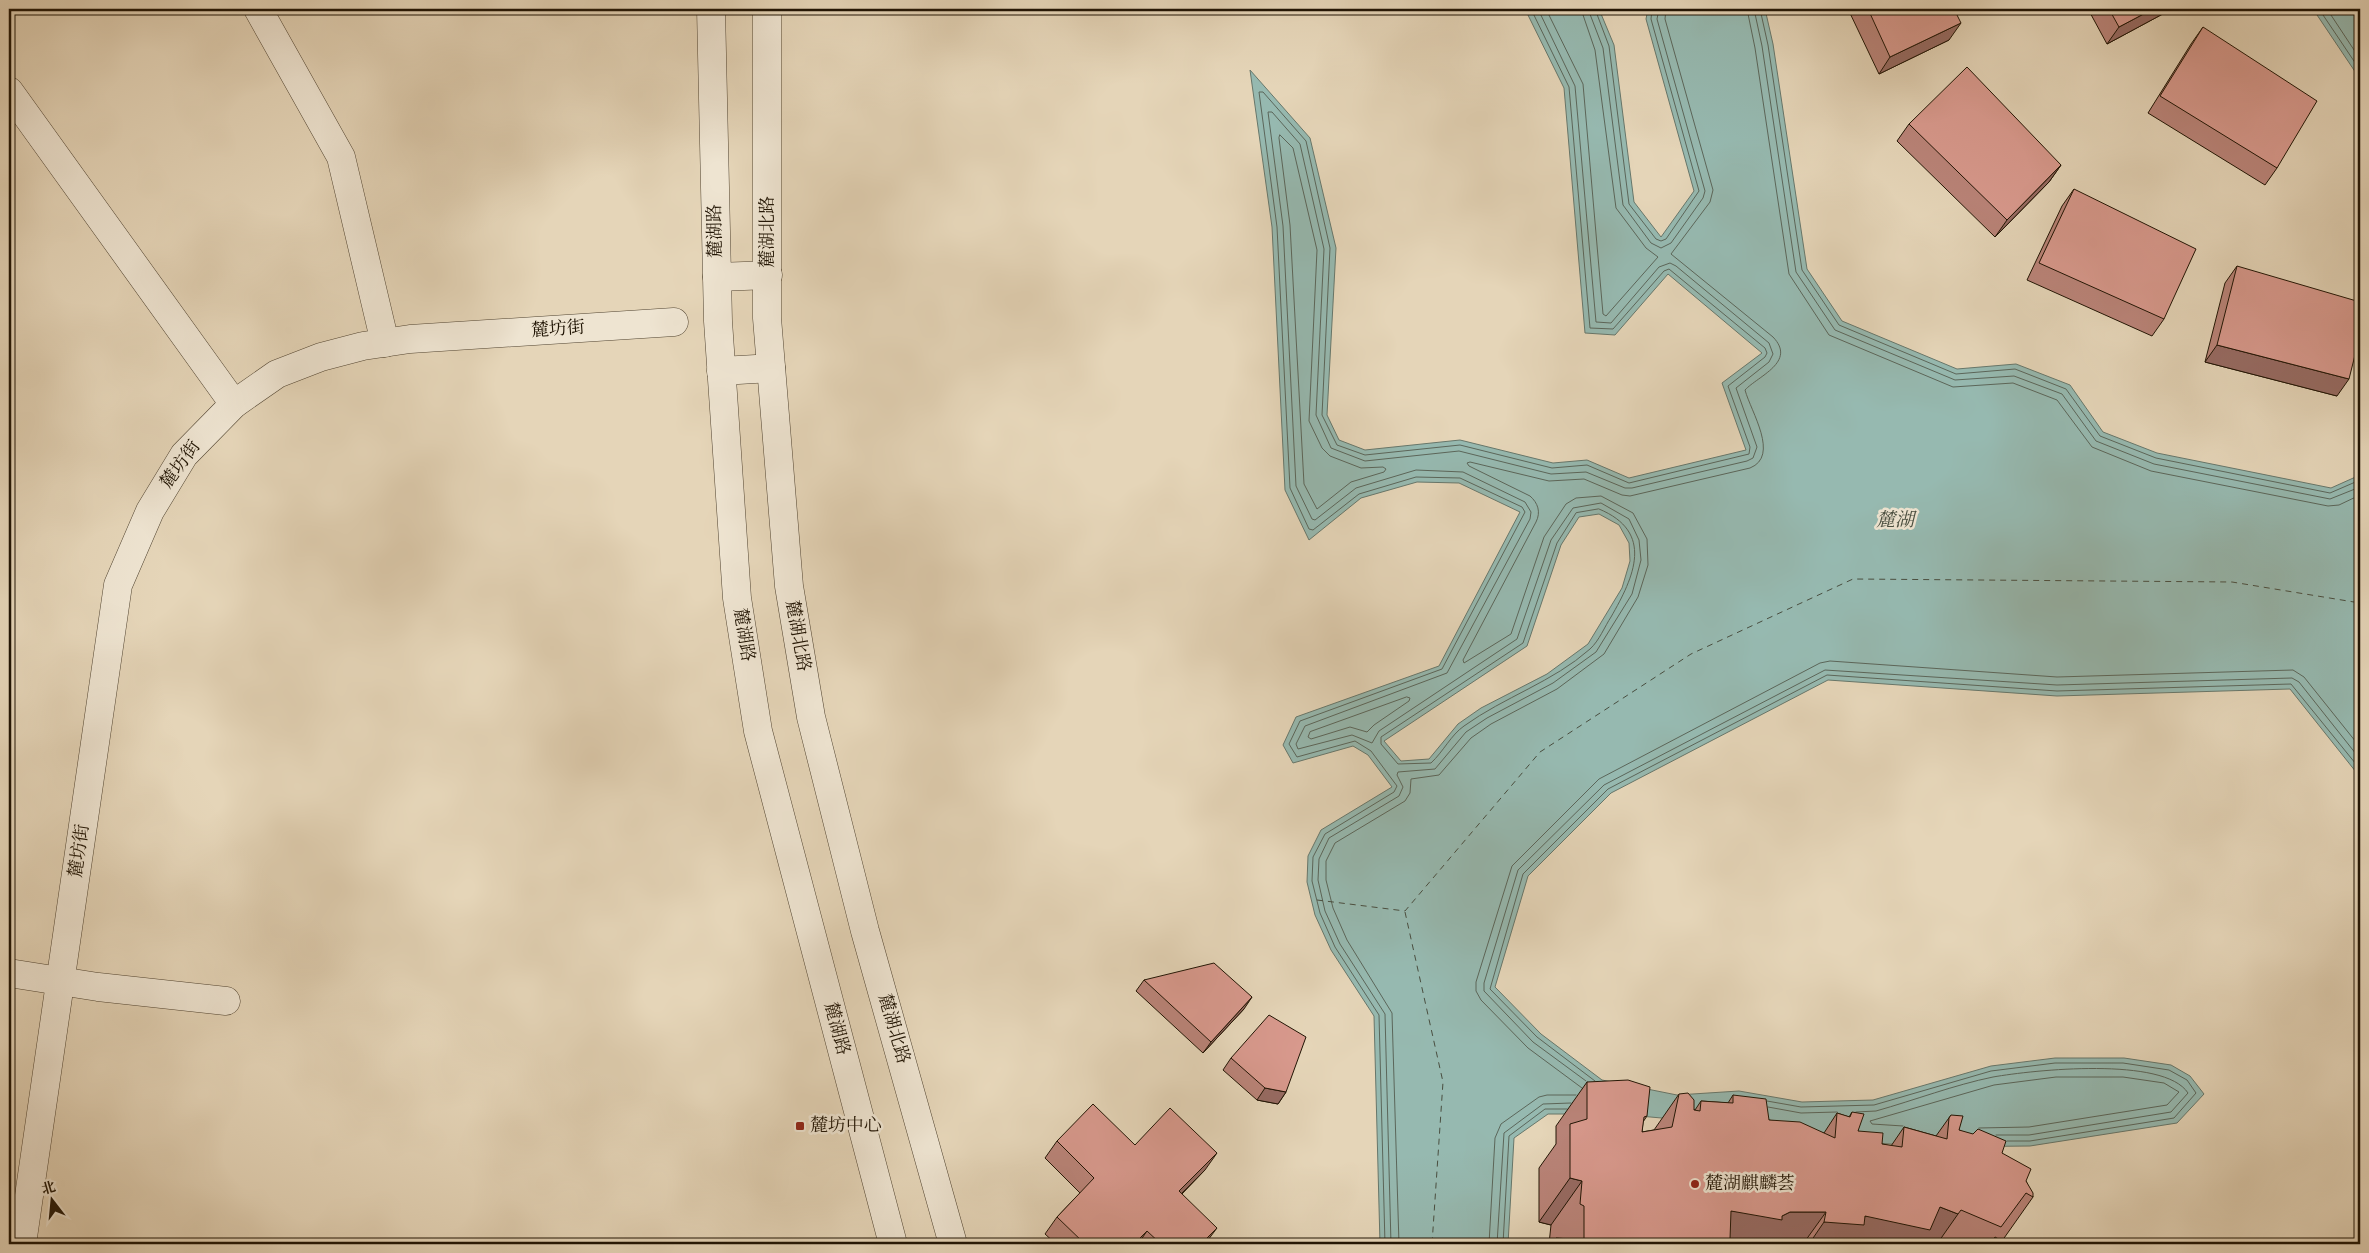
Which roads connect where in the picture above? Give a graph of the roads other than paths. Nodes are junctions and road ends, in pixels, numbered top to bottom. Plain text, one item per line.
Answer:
1 (258, 9) edge
2 (711, 9) edge
3 (767, 9) edge
4 (9, 91) edge
5 (768, 275) junction
6 (717, 277) junction
7 (674, 322) dead end
8 (385, 343) junction
9 (771, 368) junction
10 (721, 371) junction
11 (234, 404) junction
12 (9, 973) edge
13 (62, 981) junction
14 (226, 1000) dead end
15 (22, 1244) edge
16 (893, 1244) edge
17 (953, 1244) edge

1 - 8 street
2 - 6 street, 麓湖路
3 - 5 street, 麓湖北路
4 - 11 street
5 - 6 street
5 - 9 street, 麓湖北路
6 - 10 street, 麓湖路
7 - 8 street, 麓坊街
8 - 11 street, 麓坊街
9 - 10 street
9 - 17 street, 麓湖北路
10 - 16 street, 麓湖路
11 - 13 street, 麓坊街
12 - 13 street
13 - 14 street
13 - 15 street, 麓坊街

